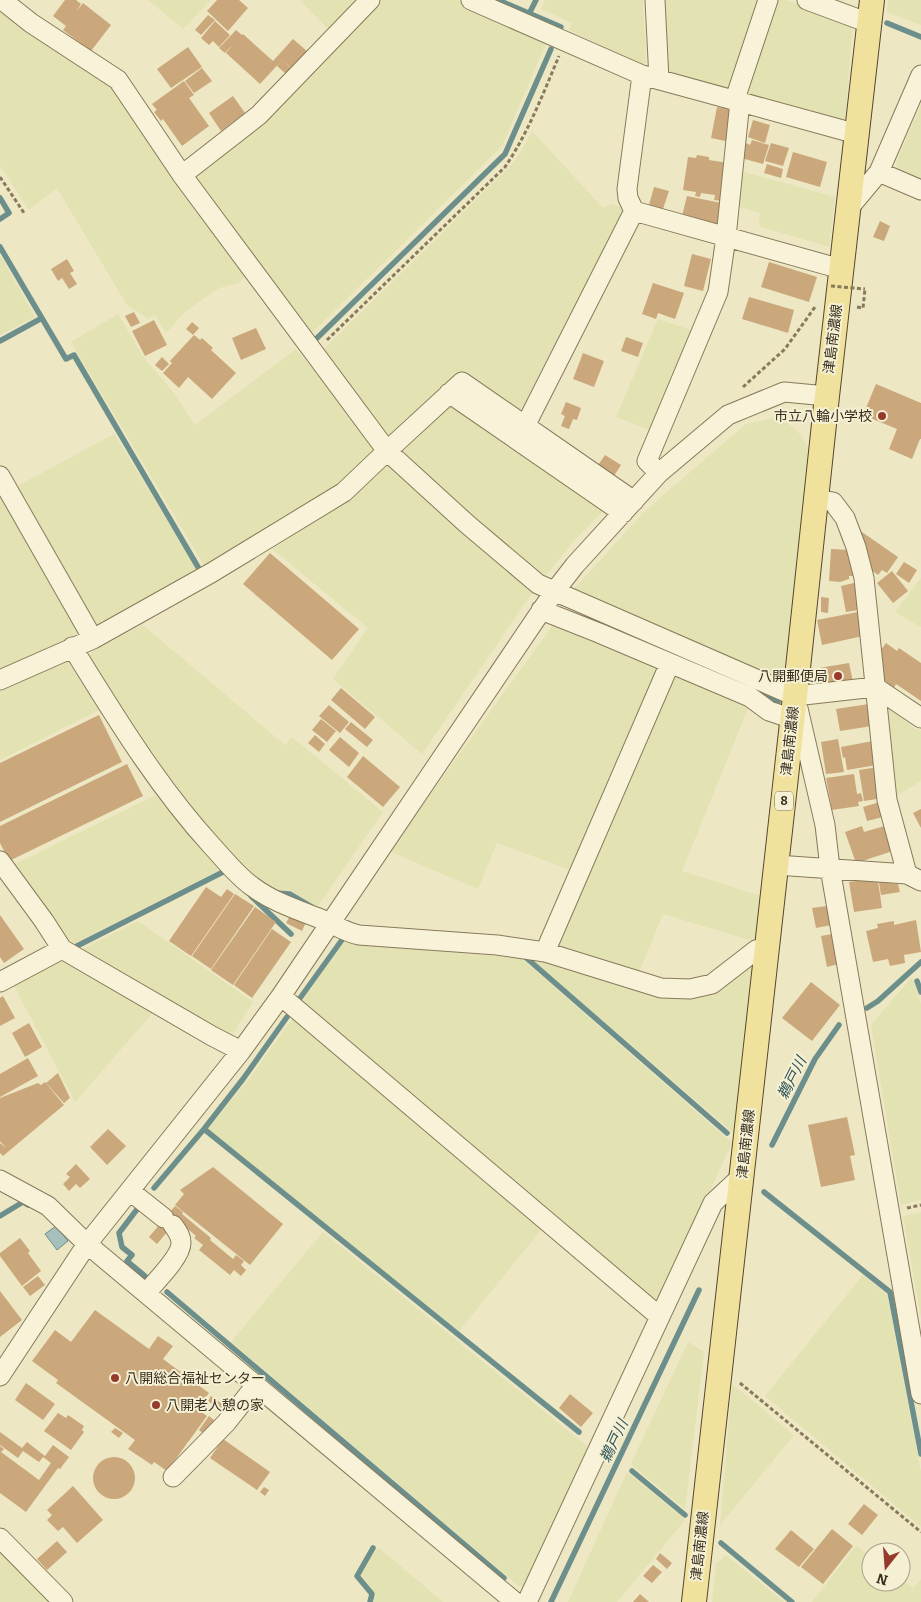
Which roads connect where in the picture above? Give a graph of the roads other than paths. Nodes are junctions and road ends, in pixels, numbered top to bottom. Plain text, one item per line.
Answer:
1 (2, 0) edge
2 (370, 0) edge
3 (471, 0) edge
4 (655, 0) edge
5 (768, 0) edge
6 (808, 0) edge
7 (870, 11) edge
8 (921, 75) edge
9 (651, 77) junction
10 (737, 100) junction
11 (857, 134) junction
12 (879, 172) junction
13 (182, 175) junction
14 (921, 190) edge
15 (848, 208) junction
16 (634, 210) junction
17 (726, 237) junction
18 (836, 278) junction
19 (827, 396) junction
20 (521, 433) junction
21 (386, 451) junction
22 (659, 473) junction
23 (0, 476) edge
24 (816, 499) junction
25 (628, 507) junction
26 (554, 592) junction
27 (541, 610) junction
28 (93, 639) junction
29 (72, 647) junction
30 (670, 663) junction
31 (0, 680) edge
32 (875, 687) junction
33 (795, 696) junction
34 (921, 718) edge
35 (793, 719) junction
36 (0, 861) edge
37 (776, 864) junction
38 (830, 868) junction
39 (914, 878) edge
40 (330, 923) junction
41 (767, 947) junction
42 (62, 949) junction
43 (545, 952) junction
44 (0, 982) edge
45 (281, 996) junction
46 (241, 1051) junction
47 (742, 1176) junction
48 (0, 1180) edge
49 (130, 1191) junction
50 (88, 1244) junction
51 (146, 1293) junction
52 (660, 1317) junction
53 (0, 1376) edge
54 (256, 1385) junction
55 (921, 1394) edge
56 (173, 1477) dead end
57 (0, 1538) edge
58 (63, 1602) edge
59 (515, 1602) edge
60 (527, 1602) edge
61 (694, 1602) edge

1 - 13 street
2 - 13 street
3 - 9 street
4 - 9 street
5 - 10 street
6 - 7 street
7 - 11 main road, 津島南濃線 / 8
8 - 12 street
9 - 10 street
9 - 16 street
10 - 11 street
10 - 17 street
11 - 15 main road, 津島南濃線 / 8
12 - 14 street
12 - 15 street
13 - 21 street
15 - 18 main road, 津島南濃線 / 8
16 - 17 street
16 - 20 street
17 - 18 street
17 - 22 street
18 - 19 main road, 津島南濃線 / 8
19 - 22 street
19 - 24 main road, 津島南濃線 / 8
20 - 21 street
20 - 25 street
21 - 26 street
21 - 28 street
22 - 25 street
23 - 28 street
24 - 32 street
24 - 33 main road, 津島南濃線 / 8
25 - 26 street
26 - 27 street
26 - 33 street
27 - 30 street
27 - 40 street
28 - 29 street
29 - 31 street
29 - 40 street
30 - 35 street
30 - 43 street
32 - 33 street
32 - 34 street
32 - 39 street
33 - 35 main road, 津島南濃線 / 8
33 - 38 street
35 - 37 main road, 津島南濃線 / 8
36 - 42 street
37 - 38 street
37 - 41 main road, 津島南濃線 / 8
38 - 39 street
38 - 55 street
40 - 43 street
40 - 45 street
41 - 43 street
41 - 47 main road, 津島南濃線 / 8
42 - 44 street
42 - 46 street
45 - 46 street
45 - 52 street
46 - 49 street
47 - 52 street
47 - 61 main road, 津島南濃線 / 8
48 - 50 street
49 - 50 street
49 - 51 street
50 - 51 street
50 - 53 street
51 - 54 street
52 - 60 street
54 - 56 street
54 - 59 street
57 - 58 street

